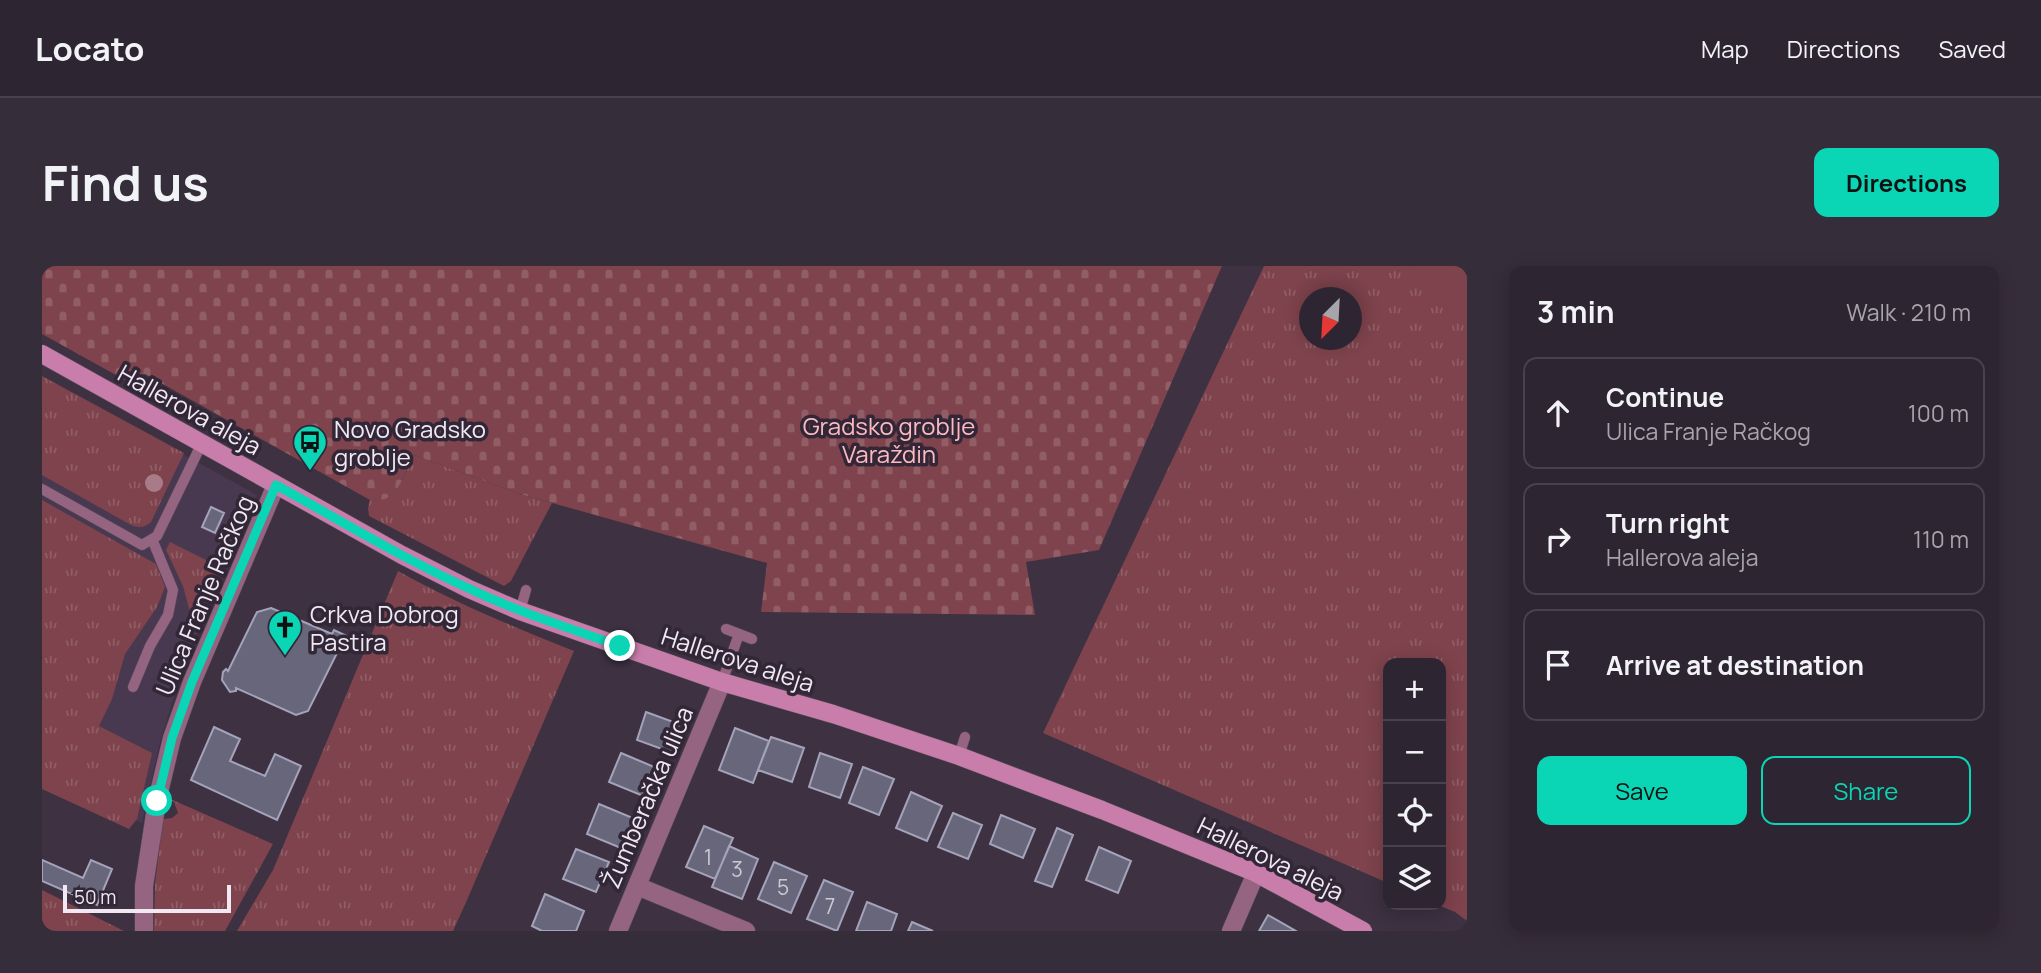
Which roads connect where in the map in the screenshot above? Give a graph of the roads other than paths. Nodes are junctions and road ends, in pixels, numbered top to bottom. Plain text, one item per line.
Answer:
1 (42, 354) edge
2 (202, 443) junction
3 (276, 485) junction
4 (42, 489) edge
5 (152, 539) junction
6 (526, 590) dead end
7 (520, 611) junction
8 (726, 629) dead end
9 (739, 634) junction
10 (752, 639) dead end
11 (722, 682) junction
12 (133, 687) dead end
13 (965, 737) dead end
14 (959, 756) junction
15 (1255, 873) junction
16 (637, 886) junction
17 (144, 931) edge
18 (618, 931) edge
19 (746, 931) edge
20 (1231, 931) edge
21 (1363, 931) edge

1 - 2 main road, Hallerova aleja
2 - 3 main road, Hallerova aleja
2 - 5 lane
3 - 7 main road, Hallerova aleja
3 - 17 street, Ulica Franje Račkog
4 - 5 lane
5 - 12 lane
6 - 7 lane
7 - 11 main road, Hallerova aleja
8 - 9 lane
9 - 10 lane
9 - 11 lane
11 - 14 main road, Hallerova aleja
11 - 16 street, Žumberačka ulica
13 - 14 lane
14 - 15 main road, Hallerova aleja
15 - 20 street
15 - 21 main road, Hallerova aleja
16 - 18 street, Žumberačka ulica
16 - 19 street

